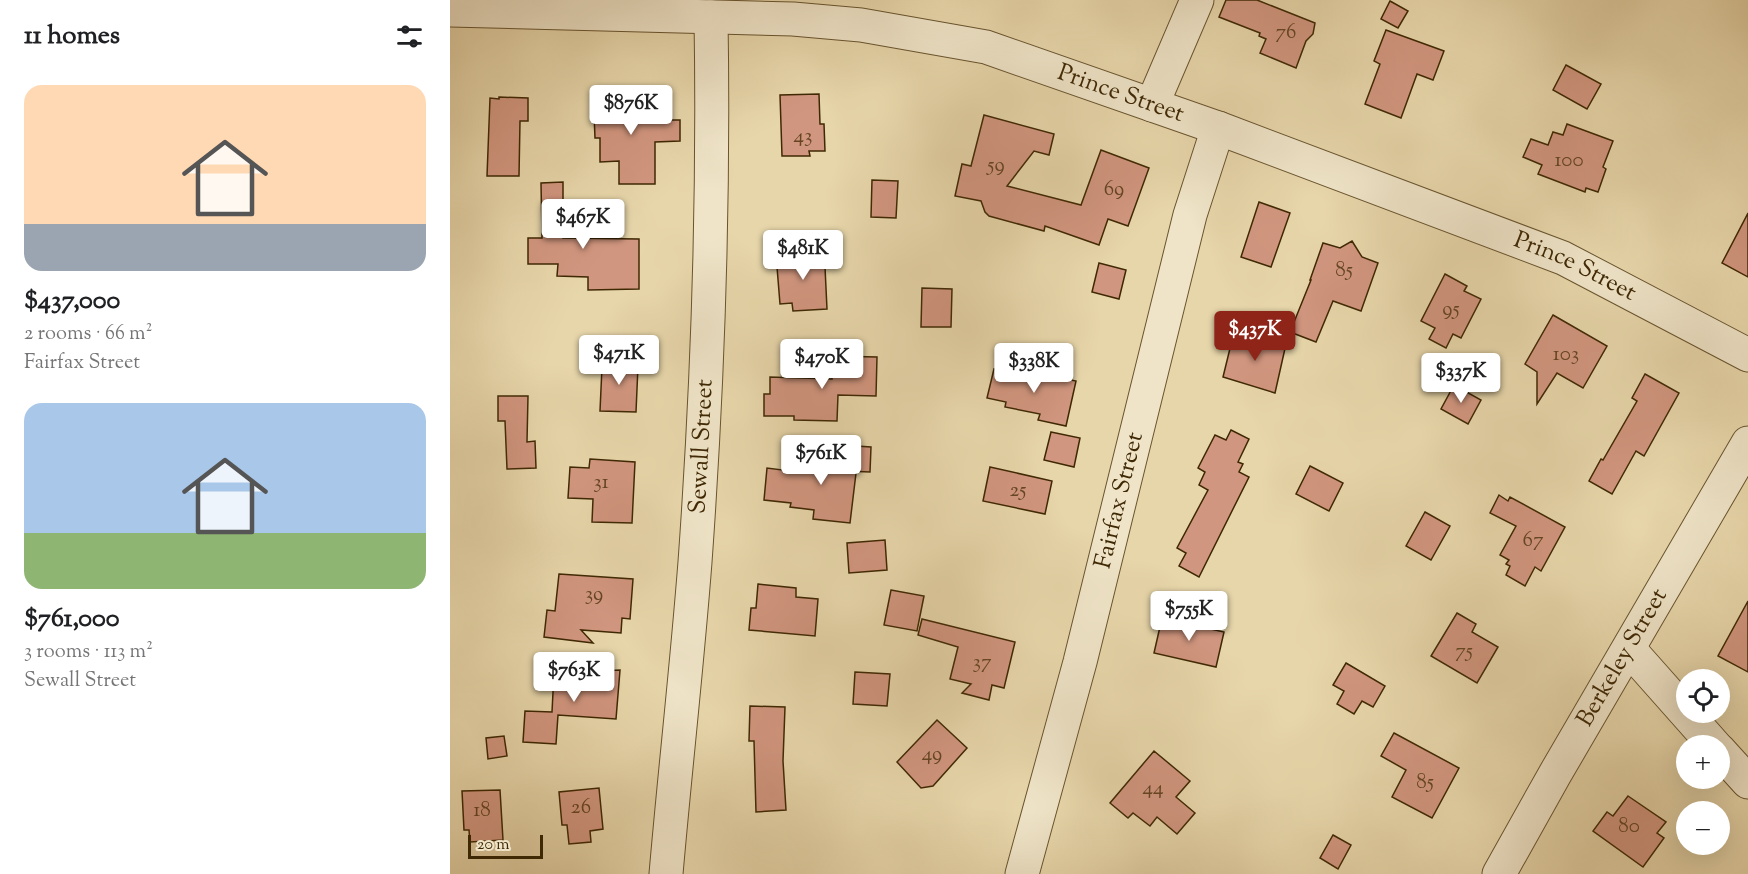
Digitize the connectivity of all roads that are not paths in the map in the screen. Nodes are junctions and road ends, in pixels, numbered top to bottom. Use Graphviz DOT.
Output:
graph roads {
  1 [pos="1197,0"];
  2 [pos="450,10"];
  3 [pos="711,17"];
  4 [pos="1152,105"];
  5 [pos="1218,128"];
  6 [pos="1748,355"];
  7 [pos="1748,443"];
  8 [pos="1629,650"];
  9 [pos="1705,735"];
  10 [pos="1730,762"];
  11 [pos="1748,782"];
  12 [pos="666,874"];
  13 [pos="1022,874"];
  14 [pos="1499,874"];
  1 -- 4 [label="street"];
  2 -- 3 [label="street, Prince Street"];
  3 -- 4 [label="street, Prince Street"];
  3 -- 12 [label="street, Sewall Street"];
  4 -- 5 [label="street, Prince Street"];
  5 -- 6 [label="street, Prince Street"];
  5 -- 13 [label="street, Fairfax Street"];
  7 -- 8 [label="street, Berkeley Street"];
  8 -- 9 [label="street"];
  8 -- 14 [label="street, Berkeley Street"];
  10 -- 11 [label="street"];
}
